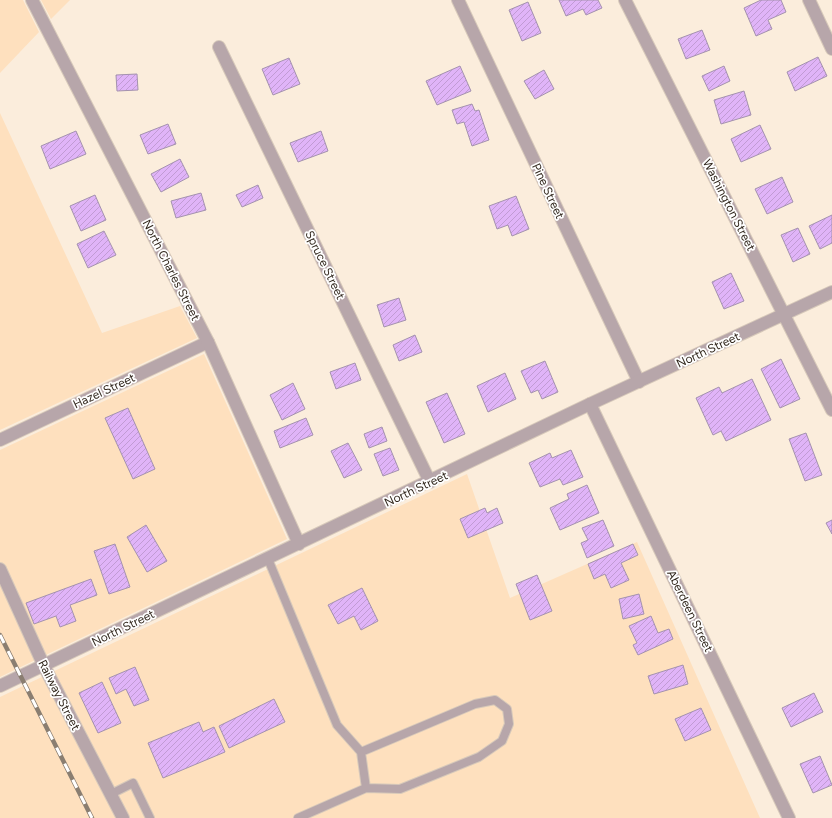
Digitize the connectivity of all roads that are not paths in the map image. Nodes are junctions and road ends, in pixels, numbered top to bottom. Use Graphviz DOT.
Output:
graph roads {
  1 [pos="32,0"];
  2 [pos="458,0"];
  3 [pos="625,0"];
  4 [pos="809,0"];
  5 [pos="220,47"];
  6 [pos="832,49"];
  7 [pos="832,292"];
  8 [pos="785,315"];
  9 [pos="208,342"];
  10 [pos="639,382"];
  11 [pos="590,404"];
  12 [pos="832,410"];
  13 [pos="0,440"];
  14 [pos="430,482"];
  15 [pos="298,544"];
  16 [pos="268,559"];
  17 [pos="0,569"];
  18 [pos="44,666"];
  19 [pos="0,686"];
  20 [pos="362,752"];
  21 [pos="366,788"];
  22 [pos="111,794"];
  23 [pos="123,818"];
  24 [pos="150,818"];
  25 [pos="298,818"];
  26 [pos="789,818"];
  1 -- 9 [label="street, North Charles Street"];
  2 -- 10 [label="street, Pine Street"];
  3 -- 8 [label="street, Washington Street"];
  4 -- 6 [label="street"];
  5 -- 14 [label="street, Spruce Street"];
  7 -- 8 [label="street, North Street"];
  8 -- 10 [label="street, North Street"];
  8 -- 12 [label="street, Washington Street"];
  9 -- 13 [label="street, Hazel Street"];
  9 -- 15 [label="street, North Charles Street"];
  10 -- 11 [label="street, North Street"];
  11 -- 14 [label="street, North Street"];
  11 -- 26 [label="street, Aberdeen Street"];
  14 -- 15 [label="street, North Street"];
  15 -- 16 [label="street, North Street"];
  16 -- 18 [label="street, North Street"];
  16 -- 20 [label="lane"];
  17 -- 18 [label="street, Railway Street"];
  18 -- 19 [label="street, North Street"];
  18 -- 22 [label="street, Railway Street"];
  20 -- 21 [label="lane"];
  20 -- 21 [label="lane"];
  21 -- 25 [label="lane"];
  22 -- 23 [label="street, Railway Street"];
  22 -- 24 [label="lane"];
}
